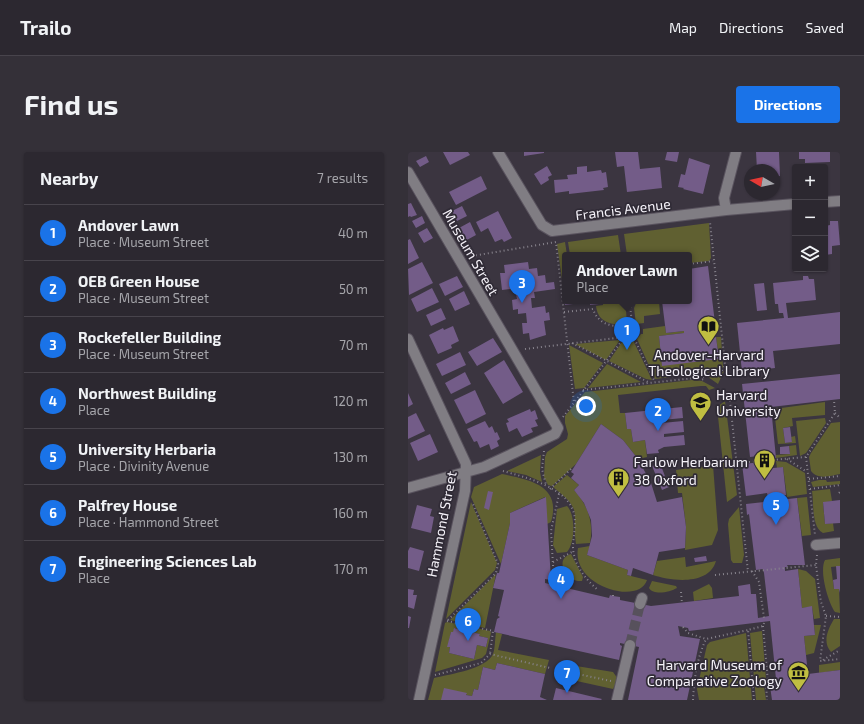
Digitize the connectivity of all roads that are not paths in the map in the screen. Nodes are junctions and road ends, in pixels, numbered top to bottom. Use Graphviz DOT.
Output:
graph roads {
  1 [pos="498,152"];
  2 [pos="736,152"];
  3 [pos="408,172"];
  4 [pos="840,201"];
  5 [pos="828,202"];
  6 [pos="792,204"];
  7 [pos="726,210"];
  8 [pos="408,341"];
  9 [pos="466,472"];
  10 [pos="408,488"];
  11 [pos="840,543"];
  12 [pos="816,545"];
  13 [pos="630,645"];
  14 [pos="419,700"];
  15 [pos="617,700"];
  1 -- 7 [label="street, Francis Avenue"];
  2 -- 7 [label="street"];
  3 -- 9 [label="street, Museum Street"];
  4 -- 5 [label="street"];
  6 -- 7 [label="street, Francis Avenue"];
  8 -- 9 [label="street, Hammond Street"];
  9 -- 10 [label="street"];
  9 -- 14 [label="street, Hammond Street"];
  11 -- 12 [label="street"];
  13 -- 15 [label="street"];
}
